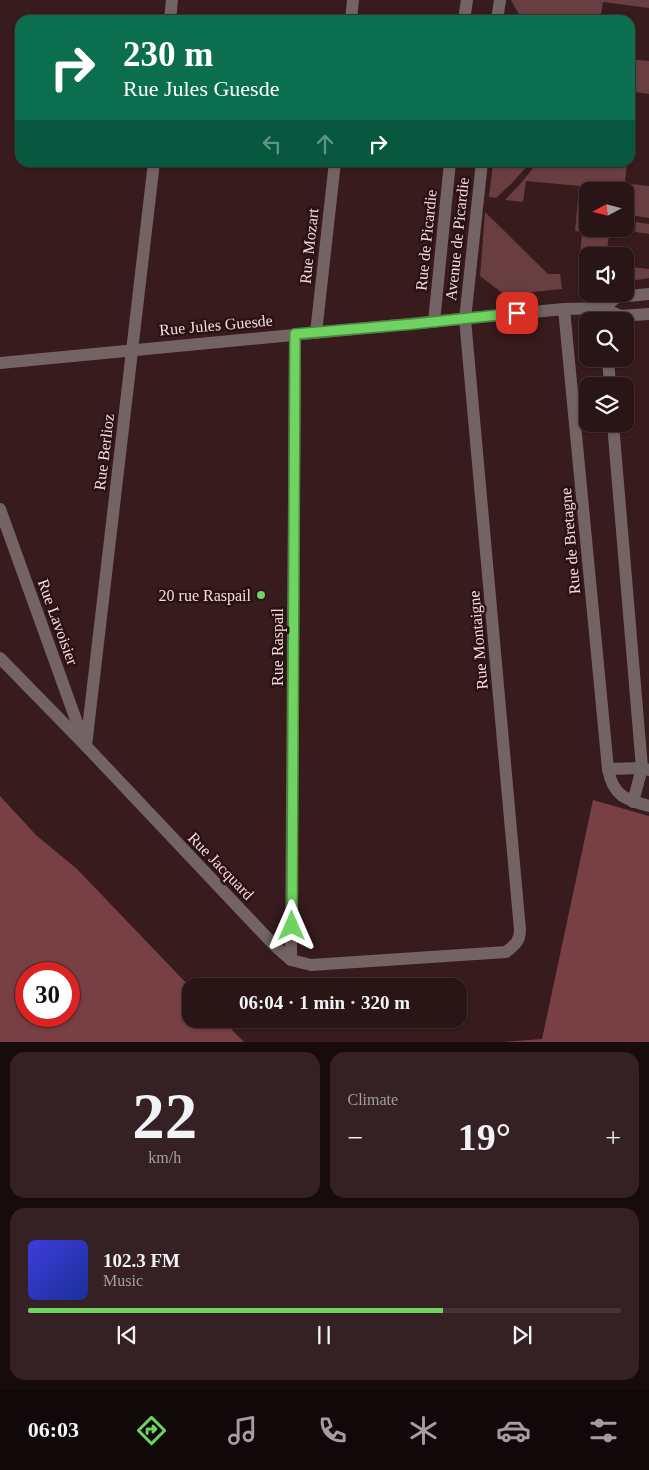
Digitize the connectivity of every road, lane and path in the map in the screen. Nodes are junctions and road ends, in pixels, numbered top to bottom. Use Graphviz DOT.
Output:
graph roads {
  1 [pos="172,0"];
  2 [pos="353,0"];
  3 [pos="467,0"];
  4 [pos="500,0"];
  5 [pos="170,15"];
  6 [pos="352,15"];
  7 [pos="465,15"];
  8 [pos="498,15"];
  9 [pos="153,167"];
  10 [pos="334,167"];
  11 [pos="450,167"];
  12 [pos="481,167"];
  13 [pos="649,294"];
  14 [pos="603,308"];
  15 [pos="564,309"];
  16 [pos="603,312"];
  17 [pos="649,314"];
  18 [pos="465,319"];
  19 [pos="434,322"];
  20 [pos="316,333"];
  21 [pos="295,334"];
  22 [pos="133,350"];
  23 [pos="0,363"];
  24 [pos="614,432"];
  25 [pos="0,509"];
  26 [pos="0,658"];
  27 [pos="86,746"];
  28 [pos="608,769"];
  29 [pos="646,769"];
  30 [pos="633,802"];
  31 [pos="649,806"];
  32 [pos="291,960"];
  1 -- 5 [label="street"];
  2 -- 6 [label="street"];
  3 -- 7 [label="street"];
  4 -- 8 [label="street"];
  9 -- 22 [label="street, Rue Berlioz"];
  10 -- 20 [label="street, Rue Mozart"];
  11 -- 19 [label="street, Rue de Picardie"];
  12 -- 18 [label="street, Avenue de Picardie"];
  13 -- 14 [label="street"];
  14 -- 15 [label="street, Rue Jules Guesde"];
  14 -- 16 [label="street"];
  14 -- 17 [label="street"];
  15 -- 18 [label="street, Rue Jules Guesde"];
  15 -- 28 [label="street, Rue de Bretagne"];
  18 -- 19 [label="street, Rue Jules Guesde"];
  18 -- 32 [label="street, Rue Montaigne"];
  19 -- 20 [label="street, Rue Jules Guesde"];
  20 -- 21 [label="street, Rue Jules Guesde"];
  21 -- 22 [label="street, Rue Jules Guesde"];
  21 -- 32 [label="street, Rue Raspail"];
  22 -- 23 [label="street, Rue Jules Guesde"];
  22 -- 27 [label="street, Rue Berlioz"];
  24 -- 29 [label="street"];
  25 -- 27 [label="street, Rue Lavoisier"];
  26 -- 27 [label="street, Rue Jacquard"];
  27 -- 32 [label="street, Rue Jacquard"];
  28 -- 29 [label="street"];
  28 -- 30 [label="street, Rue de Bretagne"];
  29 -- 30 [label="street"];
  30 -- 31 [label="street, Rue de Bretagne"];
}
